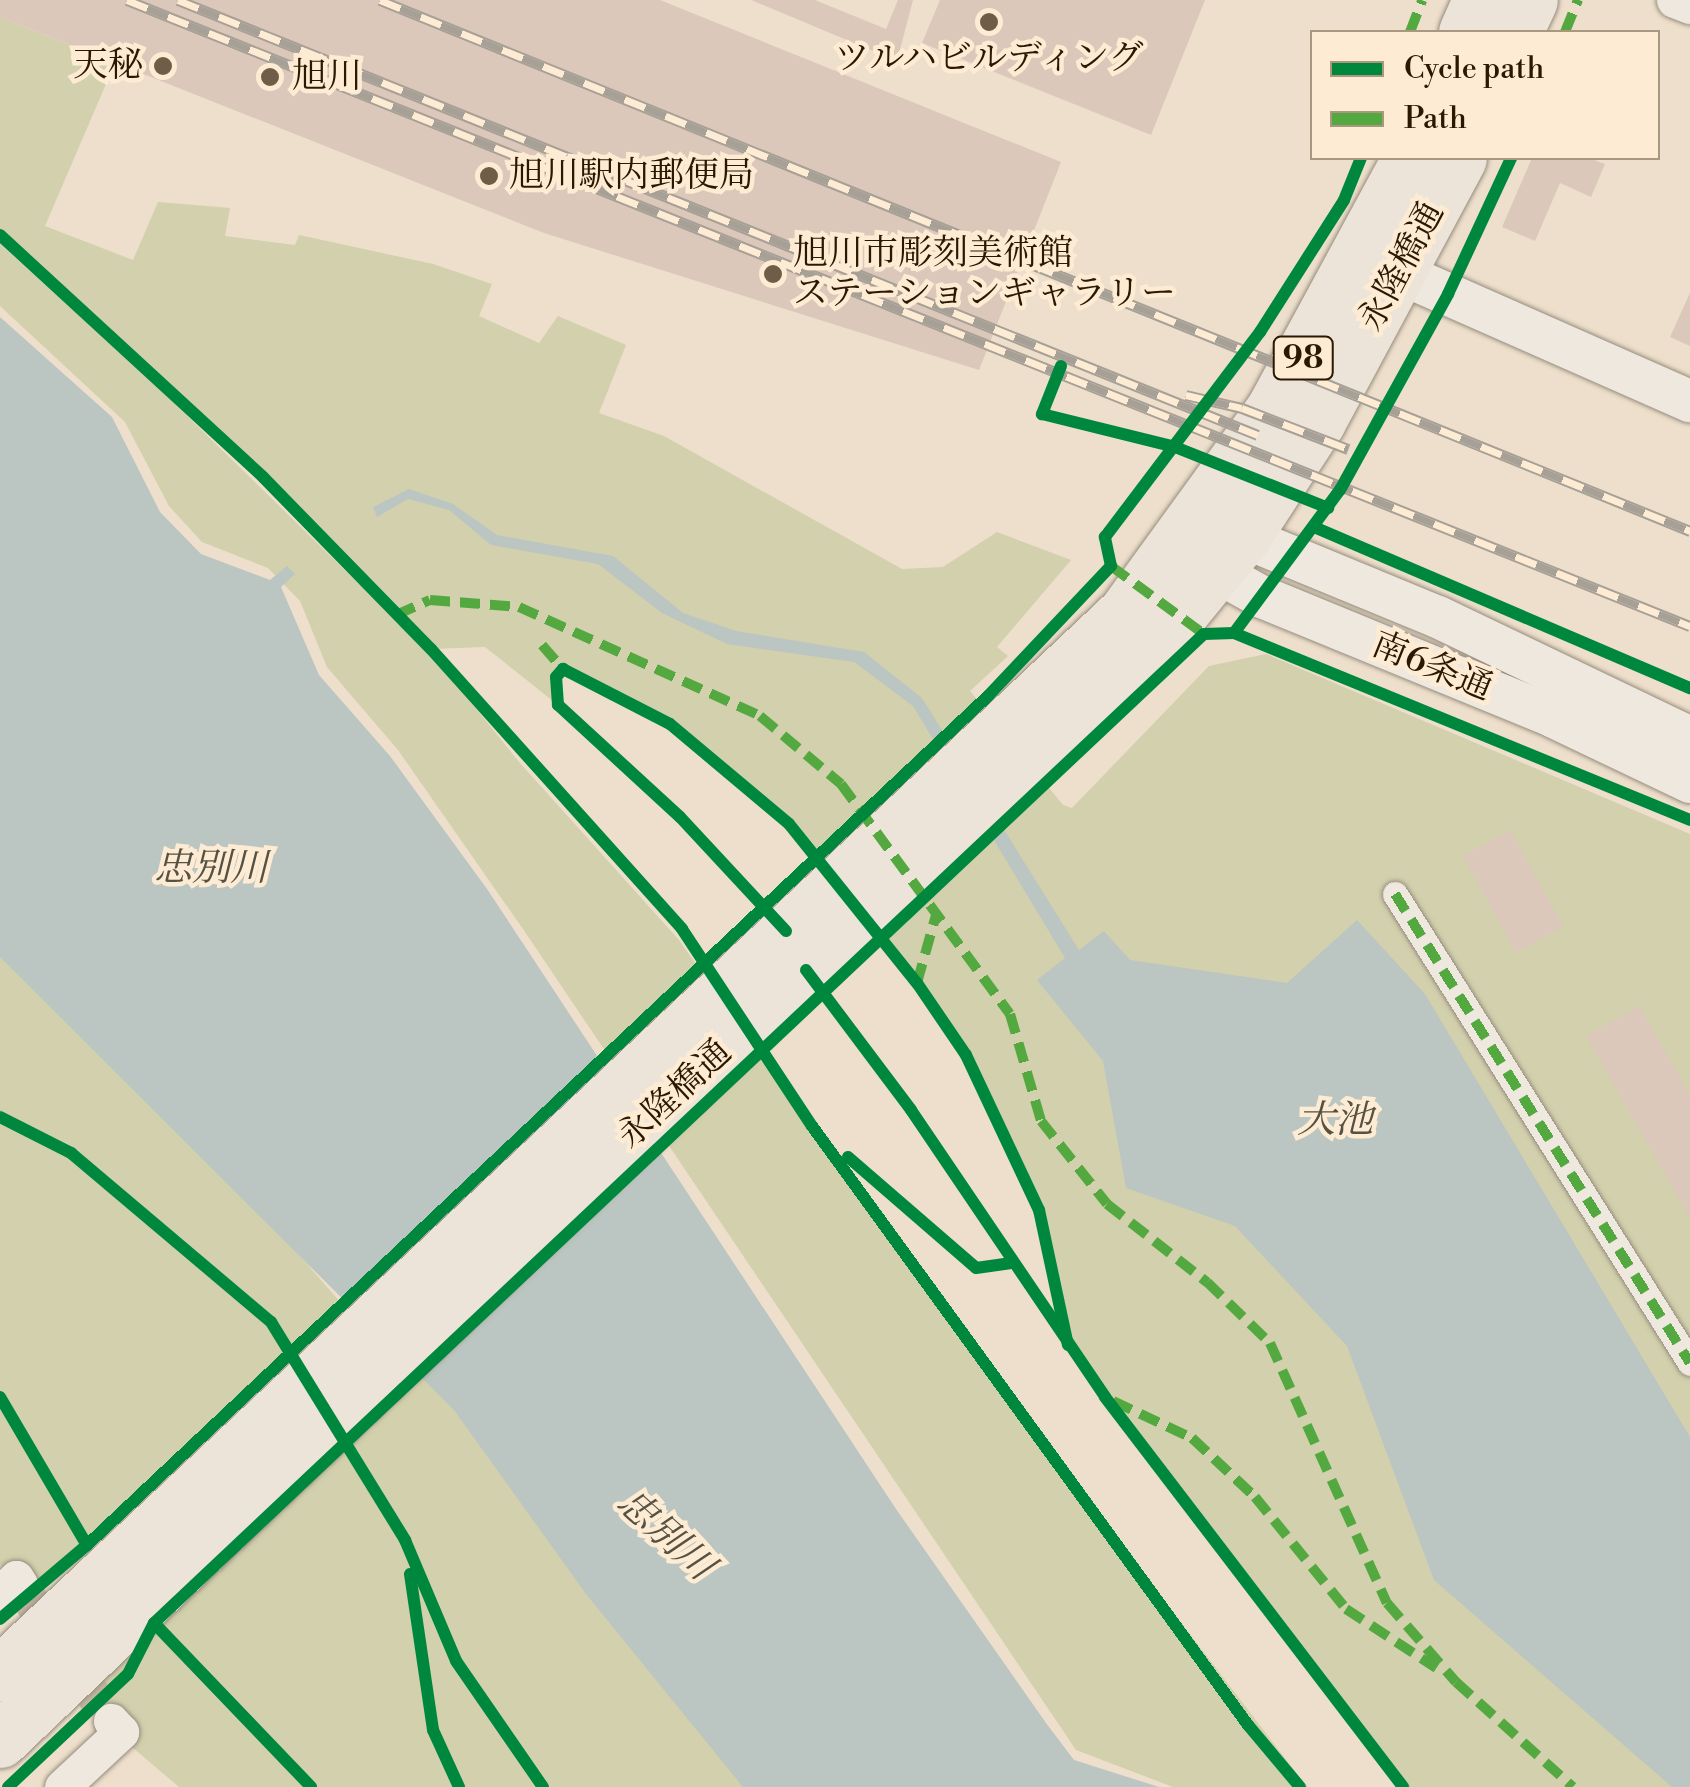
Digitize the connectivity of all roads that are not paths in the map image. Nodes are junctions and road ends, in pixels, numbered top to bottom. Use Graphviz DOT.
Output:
graph roads {
  1 [pos="1480,0"];
  2 [pos="1530,0"];
  3 [pos="1674,0"];
  4 [pos="1690,6"];
  5 [pos="1467,30"];
  6 [pos="1517,30"];
  7 [pos="1409,160"];
  8 [pos="1457,160"];
  9 [pos="1381,265"];
  10 [pos="1690,401"];
  11 [pos="1208,544"];
  12 [pos="1690,738"];
  13 [pos="1690,782"];
  14 [pos="1395,894"];
  15 [pos="1690,1363"];
  16 [pos="162,1547"];
  17 [pos="0,1674"];
  18 [pos="111,1722"];
  19 [pos="0,1740"];
  20 [pos="62,1787"];
  1 -- 5 [label="main road"];
  2 -- 6 [label="main road"];
  3 -- 4 [label="street"];
  7 -- 9 [label="main road, 永隆橋通 / 98"];
  8 -- 9 [label="main road, 永隆橋通 / 98"];
  9 -- 10 [label="street"];
  9 -- 11 [label="main road, 永隆橋通 / 98"];
  11 -- 12 [label="street, 南6条通"];
  11 -- 13 [label="street, 南6条通"];
  11 -- 16 [label="main road, 永隆橋通 / 98"];
  14 -- 15 [label="street"];
  16 -- 17 [label="main road, 永隆橋通 / 98"];
  16 -- 19 [label="main road, 永隆橋通 / 98"];
  18 -- 20 [label="street"];
}
